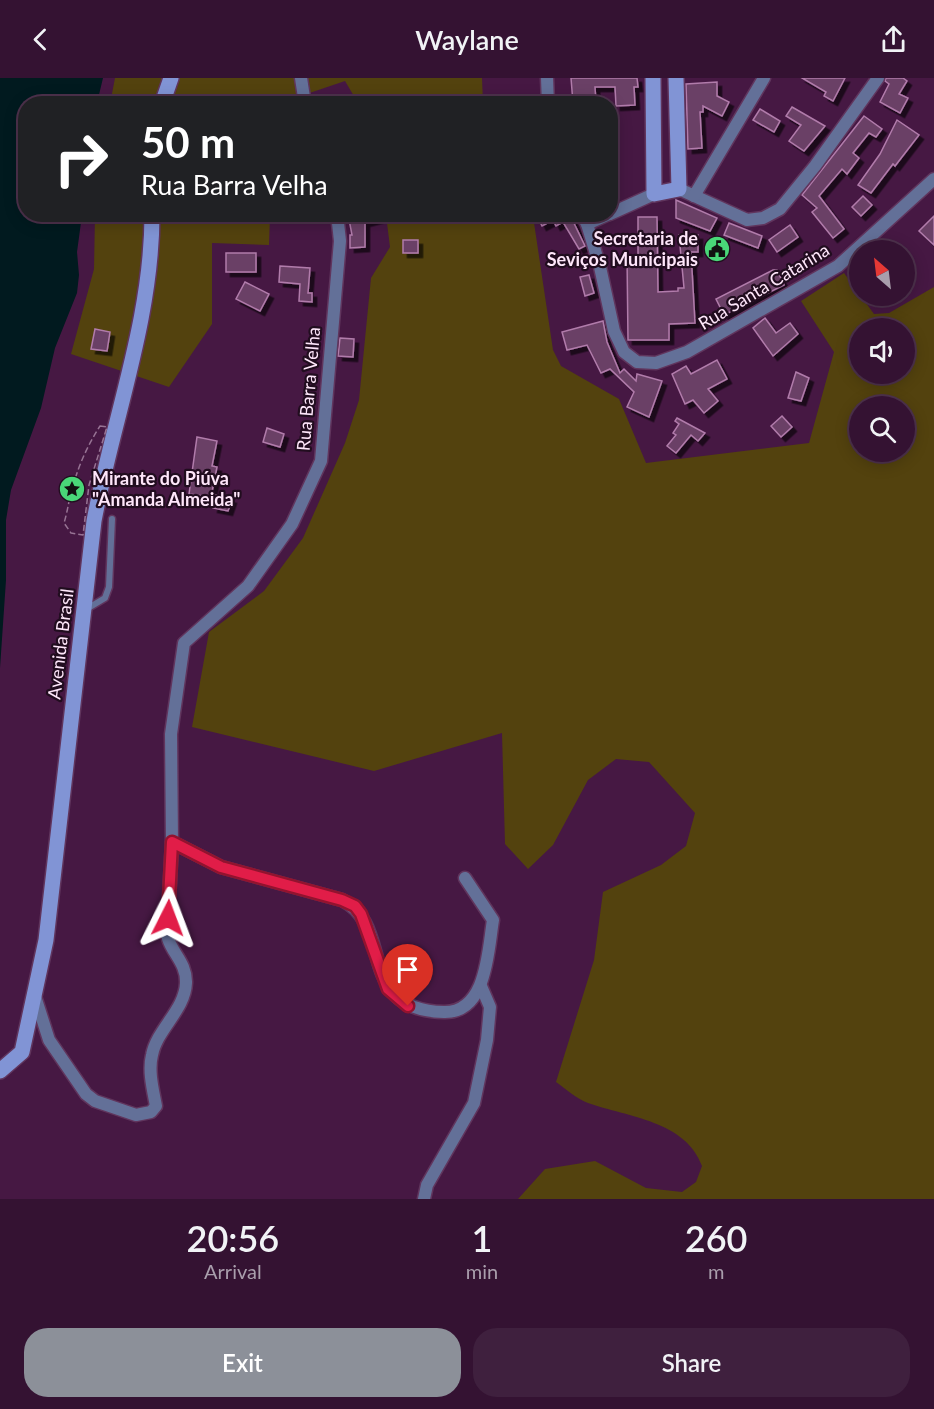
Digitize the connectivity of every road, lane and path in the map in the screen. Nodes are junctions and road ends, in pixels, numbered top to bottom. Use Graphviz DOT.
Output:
graph roads {
  1 [pos="171,78"];
  2 [pos="301,78"];
  3 [pos="547,78"];
  4 [pos="653,78"];
  5 [pos="676,78"];
  6 [pos="764,78"];
  7 [pos="878,78"];
  8 [pos="165,96"];
  9 [pos="304,96"];
  10 [pos="548,96"];
  11 [pos="677,165"];
  12 [pos="654,167"];
  13 [pos="934,178"];
  14 [pos="679,189"];
  15 [pos="654,194"];
  16 [pos="694,196"];
  17 [pos="618,210"];
  18 [pos="152,222"];
  19 [pos="338,222"];
  20 [pos="585,222"];
  21 [pos="107,427"];
  22 [pos="112,519"];
  23 [pos="83,535"];
  24 [pos="84,610"];
  25 [pos="172,842"];
  26 [pos="465,878"];
  27 [pos="481,986"];
  28 [pos="34,992"];
  29 [pos="0,1071"];
  30 [pos="424,1199"];
  1 -- 8 [label="main road"];
  2 -- 9 [label="street"];
  3 -- 10 [label="street"];
  4 -- 12 [label="main road"];
  5 -- 11 [label="main road"];
  6 -- 16 [label="street"];
  7 -- 16 [label="street"];
  11 -- 12 [label="main road"];
  11 -- 14 [label="main road"];
  12 -- 15 [label="main road"];
  13 -- 20 [label="street, Rua Santa Catarina"];
  14 -- 15 [label="main road"];
  14 -- 16 [label="street"];
  15 -- 17 [label="street"];
  18 -- 24 [label="main road, Avenida Brasil"];
  19 -- 25 [label="street, Rua Barra Velha"];
  21 -- 23 [label="path"];
  22 -- 24 [label="lane"];
  24 -- 28 [label="main road, Avenida Brasil"];
  25 -- 27 [label="street"];
  25 -- 28 [label="street, Rua Barra Velha"];
  26 -- 27 [label="street"];
  27 -- 30 [label="street"];
  28 -- 29 [label="main road, Avenida Brasil"];
}
